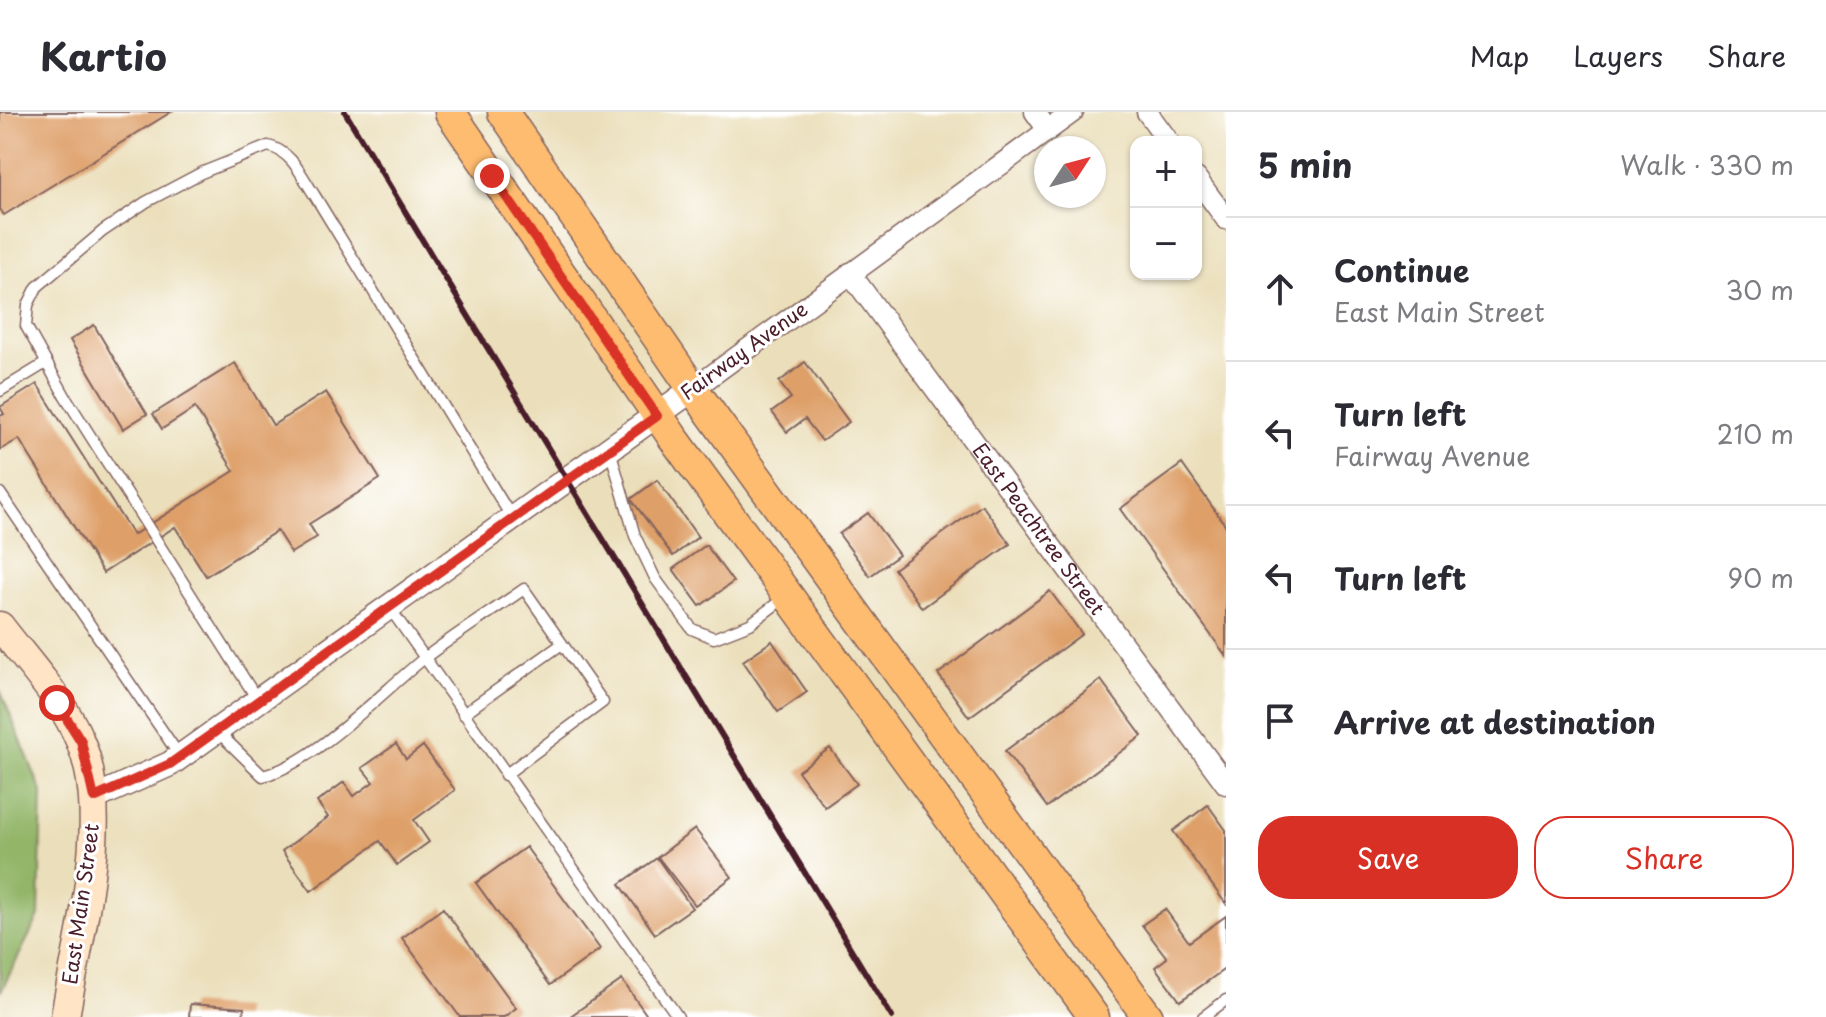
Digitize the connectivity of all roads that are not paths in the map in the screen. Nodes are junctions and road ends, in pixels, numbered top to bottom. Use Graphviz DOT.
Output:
graph roads {
  1 [pos="450,112"];
  2 [pos="503,112"];
  3 [pos="1035,112"];
  4 [pos="1073,112"];
  5 [pos="1147,112"];
  6 [pos="1048,130"];
  7 [pos="1165,136"];
  8 [pos="1202,186"];
  9 [pos="1226,219"];
  10 [pos="850,273"];
  11 [pos="46,363"];
  12 [pos="693,389"];
  13 [pos="0,391"];
  14 [pos="657,416"];
  15 [pos="609,449"];
  16 [pos="0,493"];
  17 [pos="512,518"];
  18 [pos="788,596"];
  19 [pos="389,607"];
  20 [pos="0,626"];
  21 [pos="562,644"];
  22 [pos="424,658"];
  23 [pos="258,701"];
  24 [pos="463,714"];
  25 [pos="217,731"];
  26 [pos="180,757"];
  27 [pos="505,775"];
  28 [pos="1226,784"];
  29 [pos="94,798"];
  30 [pos="1079,923"];
  31 [pos="1043,948"];
  32 [pos="1226,1000"];
  33 [pos="65,1017"];
  34 [pos="678,1017"];
  35 [pos="1094,1017"];
  36 [pos="1148,1017"];
  37 [pos="1203,1017"];
  1 -- 14 [label="main road"];
  2 -- 12 [label="main road"];
  3 -- 6 [label="street"];
  4 -- 6 [label="street, Fairway Avenue"];
  5 -- 7 [label="street"];
  6 -- 10 [label="street, Fairway Avenue"];
  8 -- 9 [label="street"];
  10 -- 12 [label="street, Fairway Avenue"];
  10 -- 28 [label="street, East Peachtree Street"];
  11 -- 13 [label="lane"];
  11 -- 17 [label="lane"];
  11 -- 23 [label="lane"];
  12 -- 14 [label="street, Fairway Avenue"];
  12 -- 30 [label="main road"];
  14 -- 15 [label="street, Fairway Avenue"];
  14 -- 18 [label="main road"];
  15 -- 17 [label="street, Fairway Avenue"];
  15 -- 18 [label="lane"];
  16 -- 26 [label="lane"];
  17 -- 19 [label="street, Fairway Avenue"];
  18 -- 31 [label="main road"];
  19 -- 22 [label="lane"];
  19 -- 23 [label="street, Fairway Avenue"];
  20 -- 29 [label="main road, East Main Street"];
  21 -- 22 [label="lane"];
  21 -- 24 [label="lane"];
  21 -- 27 [label="lane"];
  22 -- 24 [label="lane"];
  22 -- 25 [label="lane"];
  23 -- 25 [label="street, Fairway Avenue"];
  24 -- 27 [label="lane"];
  25 -- 26 [label="street, Fairway Avenue"];
  26 -- 29 [label="street, Fairway Avenue"];
  27 -- 34 [label="lane"];
  29 -- 33 [label="main road, East Main Street"];
  30 -- 31 [label="main road"];
  30 -- 36 [label="main road"];
  31 -- 35 [label="main road"];
  32 -- 37 [label="lane"];
}
